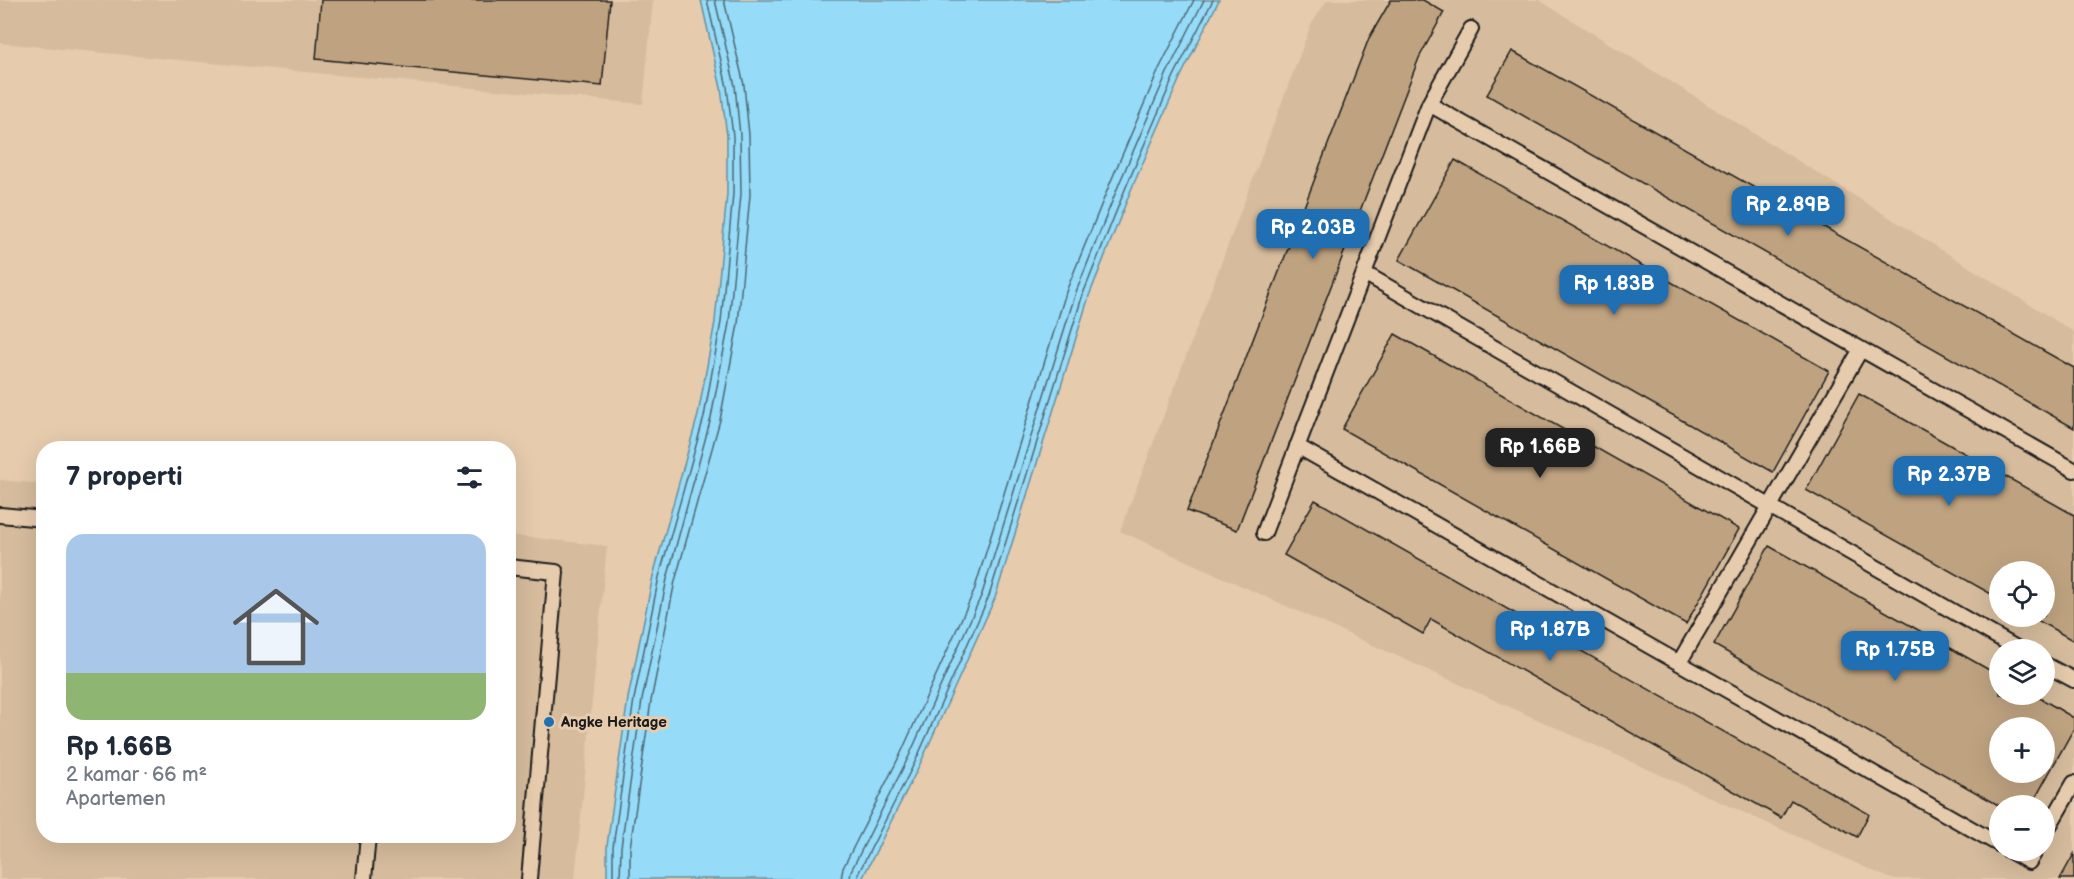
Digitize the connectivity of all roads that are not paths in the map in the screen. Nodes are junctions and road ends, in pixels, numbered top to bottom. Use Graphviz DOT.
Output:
graph roads {
  1 [pos="1471,29"];
  2 [pos="1429,104"];
  3 [pos="1364,273"];
  4 [pos="1861,349"];
  5 [pos="1298,446"];
  6 [pos="2074,470"];
  7 [pos="1770,506"];
  8 [pos="0,515"];
  9 [pos="36,518"];
  10 [pos="1264,533"];
  11 [pos="516,568"];
  12 [pos="2001,639"];
  13 [pos="1679,663"];
  14 [pos="2055,670"];
  15 [pos="2074,681"];
  16 [pos="2074,783"];
  17 [pos="2055,816"];
  18 [pos="1989,839"];
  19 [pos="367,843"];
  20 [pos="364,879"];
  21 [pos="529,879"];
  1 -- 2 [label="lane"];
  2 -- 3 [label="lane"];
  2 -- 4 [label="lane"];
  3 -- 5 [label="lane"];
  3 -- 7 [label="lane"];
  4 -- 6 [label="lane"];
  4 -- 7 [label="lane"];
  5 -- 10 [label="lane"];
  5 -- 13 [label="lane"];
  7 -- 12 [label="lane"];
  7 -- 13 [label="lane"];
  8 -- 9 [label="lane"];
  11 -- 21 [label="lane"];
  13 -- 18 [label="lane"];
  14 -- 15 [label="lane"];
  16 -- 17 [label="lane"];
  19 -- 20 [label="lane"];
}
